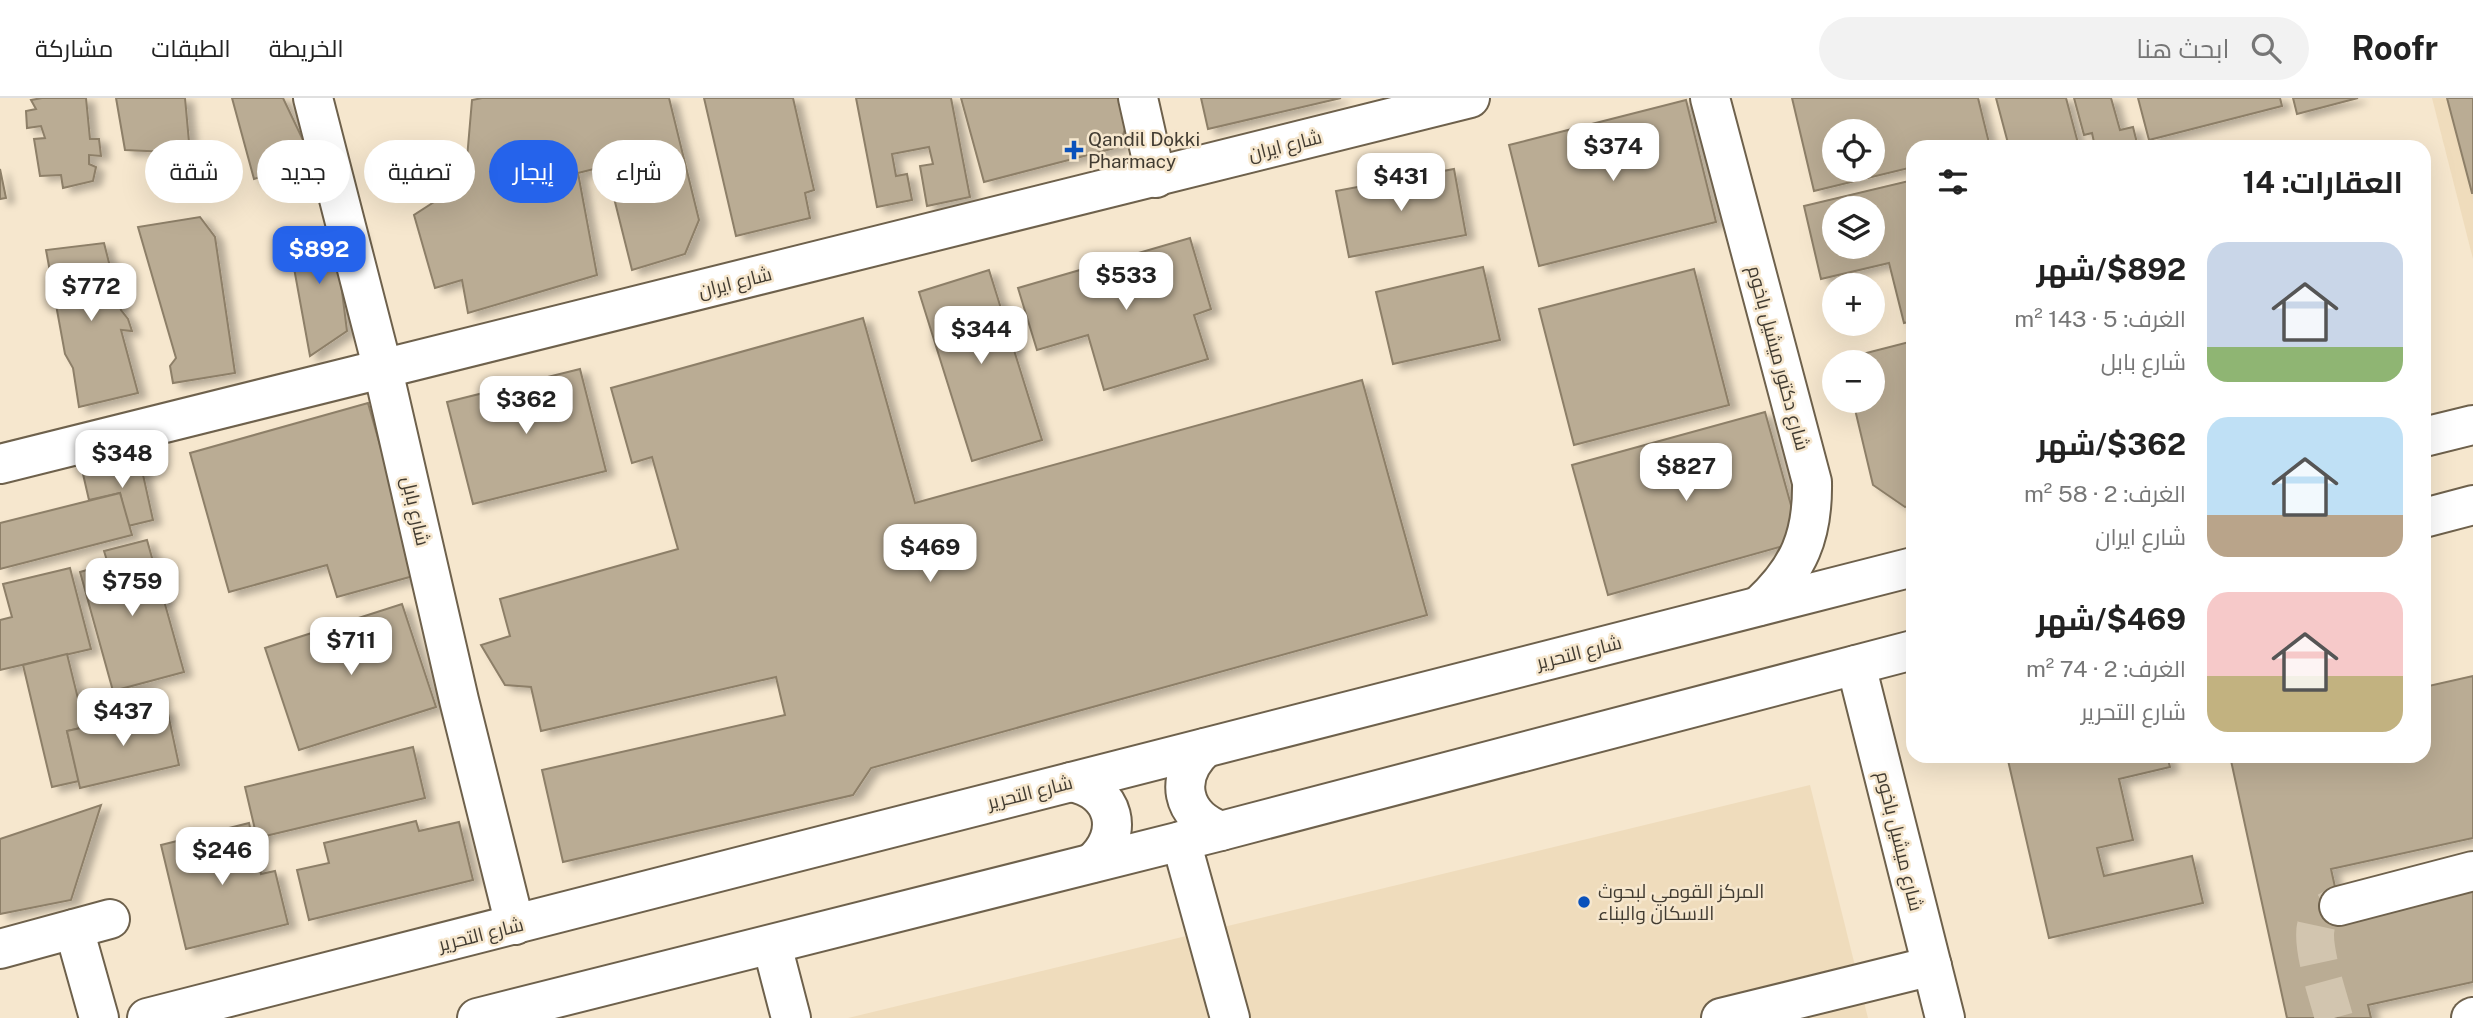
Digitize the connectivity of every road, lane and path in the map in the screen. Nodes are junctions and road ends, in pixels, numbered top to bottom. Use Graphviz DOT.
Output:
graph roads {
  1 [pos="313,98"];
  2 [pos="1138,98"];
  3 [pos="1470,98"];
  4 [pos="1710,98"];
  5 [pos="1156,178"];
  6 [pos="383,370"];
  7 [pos="2473,425"];
  8 [pos="2431,435"];
  9 [pos="0,464"];
  10 [pos="2473,505"];
  11 [pos="2431,515"];
  12 [pos="1906,569"];
  13 [pos="1759,606"];
  14 [pos="1906,652"];
  15 [pos="1856,665"];
  16 [pos="1205,748"];
  17 [pos="1071,782"];
  18 [pos="1221,831"];
  19 [pos="1181,841"];
  20 [pos="1092,863"];
  21 [pos="2473,871"];
  22 [pos="2339,906"];
  23 [pos="110,919"];
  24 [pos="515,925"];
  25 [pos="74,929"];
  26 [pos="772,945"];
  27 [pos="0,948"];
  28 [pos="1932,966"];
  29 [pos="1824,1006"];
  30 [pos="99,1018"];
  31 [pos="147,1018"];
  32 [pos="477,1018"];
  33 [pos="791,1018"];
  34 [pos="1230,1018"];
  35 [pos="1721,1018"];
  36 [pos="1945,1018"];
  1 -- 6 [label="main road, شارع بابل"];
  2 -- 5 [label="main road"];
  3 -- 5 [label="main road, شارع ايران"];
  4 -- 13 [label="main road, شارع دكتور ميشيل باخوم"];
  5 -- 6 [label="main road, شارع ايران"];
  6 -- 9 [label="main road, شارع ايران"];
  6 -- 24 [label="main road, شارع بابل"];
  7 -- 8 [label="main road"];
  10 -- 11 [label="main road"];
  12 -- 13 [label="main road, شارع التحرير"];
  13 -- 16 [label="main road, شارع التحرير"];
  14 -- 15 [label="main road"];
  15 -- 18 [label="main road"];
  15 -- 28 [label="main road, شارع ميشيل باخوم"];
  16 -- 17 [label="main road, شارع التحرير"];
  16 -- 18 [label="main road"];
  17 -- 20 [label="main road"];
  17 -- 24 [label="main road, شارع التحرير"];
  18 -- 19 [label="main road"];
  19 -- 20 [label="main road"];
  19 -- 34 [label="main road"];
  20 -- 26 [label="main road"];
  21 -- 22 [label="main road"];
  23 -- 25 [label="main road"];
  24 -- 31 [label="main road, شارع التحرير"];
  25 -- 27 [label="main road"];
  25 -- 30 [label="main road"];
  26 -- 32 [label="main road"];
  26 -- 33 [label="main road"];
  28 -- 29 [label="main road"];
  28 -- 36 [label="main road, شارع ميشيل باخوم"];
  29 -- 35 [label="main road"];
}
